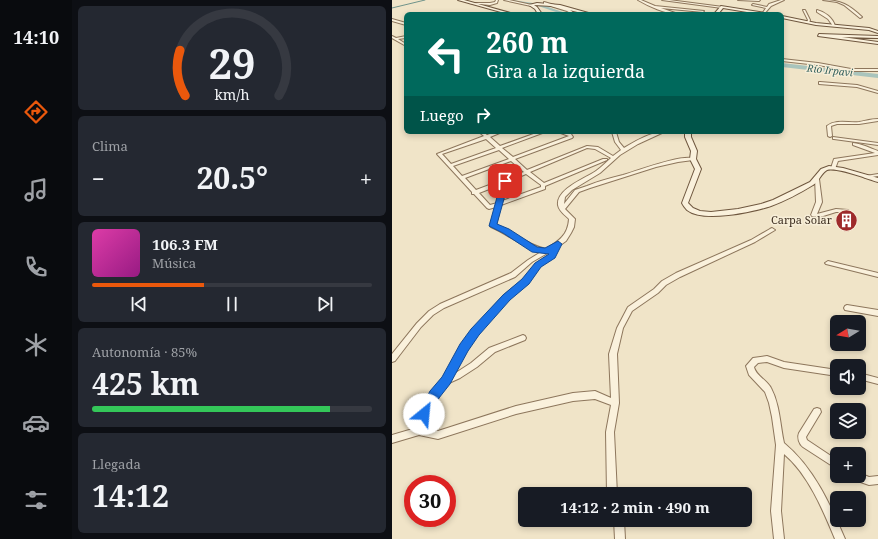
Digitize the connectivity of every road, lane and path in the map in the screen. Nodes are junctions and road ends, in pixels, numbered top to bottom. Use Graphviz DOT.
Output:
graph roads {
  1 [pos="497,0"];
  2 [pos="505,0"];
  3 [pos="639,0"];
  4 [pos="663,0"];
  5 [pos="704,0"];
  6 [pos="739,0"];
  7 [pos="759,0"];
  8 [pos="783,0"];
  9 [pos="824,0"];
  10 [pos="462,1"];
  11 [pos="545,2"];
  12 [pos="532,5"];
  13 [pos="707,5"];
  14 [pos="753,5"];
  15 [pos="654,7"];
  16 [pos="722,7"];
  17 [pos="768,8"];
  18 [pos="703,11"];
  19 [pos="804,11"];
  20 [pos="818,11"];
  21 [pos="504,12"];
  22 [pos="538,12"];
  23 [pos="571,12"];
  24 [pos="584,12"];
  25 [pos="670,12"];
  26 [pos="718,12"];
  27 [pos="752,12"];
  28 [pos="765,12"];
  29 [pos="784,17"];
  30 [pos="861,17"];
  31 [pos="392,20"];
  32 [pos="404,20"];
  33 [pos="398,21"];
  34 [pos="808,22"];
  35 [pos="404,23"];
  36 [pos="834,25"];
  37 [pos="878,32"];
  38 [pos="404,37"];
  39 [pos="878,37"];
  40 [pos="394,38"];
  41 [pos="404,43"];
  42 [pos="878,43"];
  43 [pos="784,60"];
  44 [pos="878,70"];
  45 [pos="820,83"];
  46 [pos="878,92"];
  47 [pos="878,120"];
  48 [pos="483,134"];
  49 [pos="495,134"];
  50 [pos="538,134"];
  51 [pos="567,134"];
  52 [pos="615,134"];
  53 [pos="656,134"];
  54 [pos="688,134"];
  55 [pos="487,137"];
  56 [pos="833,139"];
  57 [pos="878,144"];
  58 [pos="498,148"];
  59 [pos="623,150"];
  60 [pos="878,154"];
  61 [pos="613,158"];
  62 [pos="692,159"];
  63 [pos="512,160"];
  64 [pos="605,160"];
  65 [pos="450,166"];
  66 [pos="833,168"];
  67 [pos="527,172"];
  68 [pos="878,175"];
  69 [pos="866,176"];
  70 [pos="462,178"];
  71 [pos="817,179"];
  72 [pos="878,180"];
  73 [pos="505,181"];
  74 [pos="543,185"];
  75 [pos="474,193"];
  76 [pos="499,204"];
  77 [pos="562,208"];
  78 [pos="846,211"];
  79 [pos="772,230"];
  80 [pos="558,244"];
  81 [pos="546,251"];
  82 [pos="828,263"];
  83 [pos="878,275"];
  84 [pos="848,308"];
  85 [pos="878,312"];
  86 [pos="523,338"];
  87 [pos="392,359"];
  88 [pos="830,372"];
  89 [pos="866,378"];
  90 [pos="446,380"];
  91 [pos="878,381"];
  92 [pos="615,403"];
  93 [pos="817,412"];
  94 [pos="420,431"];
  95 [pos="392,439"];
  96 [pos="780,445"];
  97 [pos="830,460"];
  98 [pos="866,480"];
  99 [pos="878,480"];
  100 [pos="612,487"];
  101 [pos="619,527"];
  102 [pos="620,539"];
  103 [pos="779,539"];
  104 [pos="840,539"];
  1 -- 10 [label="street"];
  2 -- 12 [label="street"];
  3 -- 15 [label="street"];
  4 -- 13 [label="street"];
  5 -- 16 [label="street"];
  6 -- 7 [label="street"];
  8 -- 17 [label="street"];
  9 -- 30 [label="street"];
  10 -- 21 [label="street"];
  11 -- 12 [label="street"];
  11 -- 23 [label="street"];
  11 -- 24 [label="street"];
  12 -- 22 [label="street"];
  13 -- 16 [label="street"];
  13 -- 18 [label="street"];
  14 -- 17 [label="street"];
  15 -- 18 [label="street"];
  15 -- 25 [label="street"];
  16 -- 26 [label="street"];
  16 -- 27 [label="street"];
  17 -- 28 [label="street"];
  19 -- 34 [label="street"];
  20 -- 36 [label="street"];
  29 -- 34 [label="street"];
  31 -- 33 [label="street"];
  32 -- 33 [label="street"];
  33 -- 35 [label="street"];
  34 -- 36 [label="street"];
  36 -- 37 [label="street"];
  38 -- 40 [label="street"];
  39 -- 42 [label="street"];
  40 -- 41 [label="street"];
  43 -- 44 [label="street"];
  45 -- 46 [label="street"];
  47 -- 56 [label="street"];
  48 -- 55 [label="street"];
  49 -- 55 [label="street"];
  50 -- 58 [label="street"];
  51 -- 63 [label="street"];
  52 -- 59 [label="street"];
  53 -- 59 [label="street"];
  54 -- 62 [label="street"];
  55 -- 58 [label="street"];
  55 -- 65 [label="street"];
  56 -- 57 [label="street"];
  56 -- 60 [label="street"];
  58 -- 63 [label="street"];
  58 -- 65 [label="street"];
  59 -- 61 [label="street"];
  60 -- 66 [label="street"];
  61 -- 67 [label="street"];
  61 -- 77 [label="street"];
  62 -- 71 [label="street"];
  62 -- 77 [label="street"];
  63 -- 67 [label="street"];
  63 -- 70 [label="street"];
  64 -- 74 [label="street"];
  65 -- 70 [label="street"];
  66 -- 69 [label="street"];
  66 -- 71 [label="street"];
  67 -- 73 [label="street"];
  67 -- 74 [label="street"];
  68 -- 69 [label="street"];
  69 -- 72 [label="street"];
  70 -- 75 [label="street"];
  71 -- 78 [label="street"];
  73 -- 75 [label="street"];
  73 -- 76 [label="street"];
  74 -- 76 [label="street"];
  75 -- 76 [label="street"];
  76 -- 81 [label="street"];
  77 -- 80 [label="street"];
  79 -- 92 [label="street"];
  80 -- 81 [label="street"];
  80 -- 90 [label="street"];
  81 -- 87 [label="street"];
  82 -- 83 [label="street"];
  84 -- 85 [label="street"];
  86 -- 90 [label="street"];
  88 -- 96 [label="street"];
  89 -- 91 [label="street"];
  90 -- 94 [label="street"];
  92 -- 94 [label="street"];
  92 -- 100 [label="street"];
  93 -- 97 [label="street"];
  94 -- 95 [label="street"];
  96 -- 103 [label="street"];
  96 -- 104 [label="street"];
  98 -- 99 [label="street"];
  101 -- 102 [label="street"];
}
